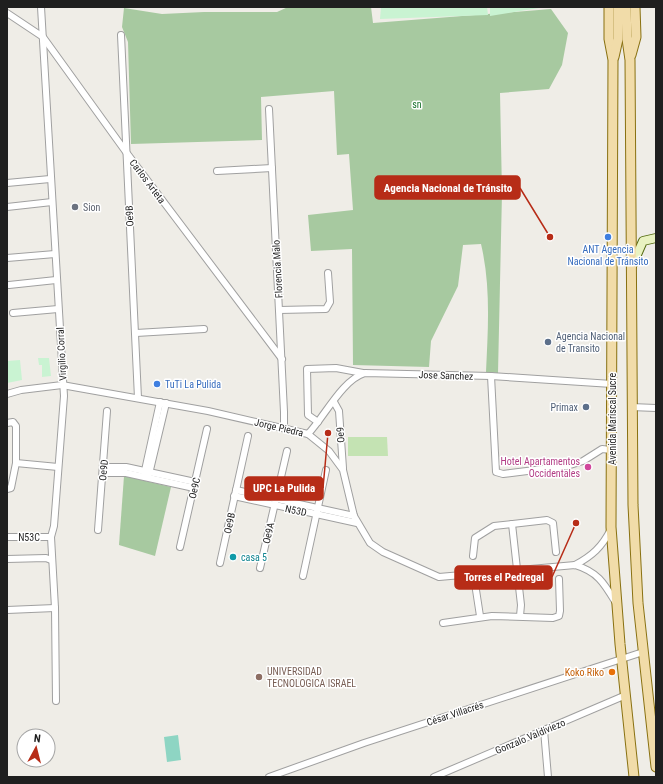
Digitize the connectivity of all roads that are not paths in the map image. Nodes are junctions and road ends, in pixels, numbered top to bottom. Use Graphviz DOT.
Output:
graph roads {
  1 [pos="41,7"];
  2 [pos="609,7"];
  3 [pos="618,7"];
  4 [pos="626,7"];
  5 [pos="635,7"];
  6 [pos="7,13"];
  7 [pos="121,35"];
  8 [pos="43,37"];
  9 [pos="613,60"];
  10 [pos="630,60"];
  11 [pos="269,109"];
  12 [pos="126,152"];
  13 [pos="272,168"];
  14 [pos="217,171"];
  15 [pos="50,179"];
  16 [pos="7,183"];
  17 [pos="52,202"];
  18 [pos="7,207"];
  19 [pos="656,238"];
  20 [pos="55,254"];
  21 [pos="7,258"];
  22 [pos="632,266"];
  23 [pos="328,273"];
  24 [pos="56,280"];
  25 [pos="9,285"];
  26 [pos="58,309"];
  27 [pos="279,310"];
  28 [pos="12,313"];
  29 [pos="204,329"];
  30 [pos="136,333"];
  31 [pos="282,358"];
  32 [pos="365,373"];
  33 [pos="491,376"];
  34 [pos="62,384"];
  35 [pos="612,384"];
  36 [pos="7,394"];
  37 [pos="138,398"];
  38 [pos="163,402"];
  39 [pos="334,402"];
  40 [pos="632,407"];
  41 [pos="656,408"];
  42 [pos="107,411"];
  43 [pos="318,422"];
  44 [pos="7,423"];
  45 [pos="284,428"];
  46 [pos="207,430"];
  47 [pos="308,434"];
  48 [pos="248,436"];
  49 [pos="611,450"];
  50 [pos="287,451"];
  51 [pos="16,463"];
  52 [pos="58,468"];
  53 [pos="103,470"];
  54 [pos="326,470"];
  55 [pos="343,470"];
  56 [pos="146,474"];
  57 [pos="194,485"];
  58 [pos="7,489"];
  59 [pos="235,493"];
  60 [pos="275,502"];
  61 [pos="317,512"];
  62 [pos="354,516"];
  63 [pos="357,523"];
  64 [pos="512,524"];
  65 [pos="611,527"];
  66 [pos="98,530"];
  67 [pos="51,537"];
  68 [pos="7,538"];
  69 [pos="180,548"];
  70 [pos="556,552"];
  71 [pos="473,556"];
  72 [pos="7,559"];
  73 [pos="51,560"];
  74 [pos="220,563"];
  75 [pos="574,565"];
  76 [pos="260,568"];
  77 [pos="517,569"];
  78 [pos="303,576"];
  79 [pos="559,579"];
  80 [pos="476,590"];
  81 [pos="617,606"];
  82 [pos="55,608"];
  83 [pos="7,610"];
  84 [pos="480,616"];
  85 [pos="520,616"];
  86 [pos="443,623"];
  87 [pos="643,652"];
  88 [pos="621,659"];
  89 [pos="626,695"];
  90 [pos="56,702"];
  91 [pos="544,730"];
  92 [pos="656,767"];
  93 [pos="449,770"];
  94 [pos="269,777"];
  95 [pos="434,777"];
  96 [pos="450,777"];
  97 [pos="548,777"];
  98 [pos="634,777"];
  1 -- 8 [label="street, Virgilio Corral"];
  2 -- 9 [label="main road, Avenida Mariscal Sucre"];
  3 -- 9 [label="main road, Avenida Mariscal Sucre"];
  4 -- 10 [label="main road, Avenida Mariscal Sucre"];
  5 -- 10 [label="main road, Avenida Mariscal Sucre"];
  6 -- 8 [label="street, Carlos Arteta"];
  7 -- 12 [label="street, Oe9B"];
  8 -- 12 [label="street, Carlos Arteta"];
  8 -- 15 [label="street, Virgilio Corral"];
  9 -- 35 [label="main road, Avenida Mariscal Sucre"];
  10 -- 22 [label="main road, Avenida Mariscal Sucre"];
  11 -- 13 [label="street, Florencia Malo"];
  12 -- 30 [label="street, Oe9B"];
  12 -- 31 [label="street, Carlos Arteta"];
  13 -- 14 [label="street"];
  13 -- 27 [label="street, Florencia Malo"];
  15 -- 16 [label="street"];
  15 -- 17 [label="street, Virgilio Corral"];
  17 -- 18 [label="street"];
  17 -- 20 [label="street, Virgilio Corral"];
  19 -- 22 [label="main road"];
  20 -- 21 [label="street"];
  20 -- 24 [label="street, Virgilio Corral"];
  22 -- 40 [label="main road, Avenida Mariscal Sucre"];
  23 -- 27 [label="street"];
  24 -- 25 [label="street"];
  24 -- 26 [label="street, Virgilio Corral"];
  26 -- 28 [label="street"];
  26 -- 34 [label="street, Virgilio Corral"];
  27 -- 31 [label="street, Florencia Malo"];
  29 -- 30 [label="street"];
  30 -- 37 [label="street, Oe9B"];
  31 -- 45 [label="street, Florencia Malo"];
  32 -- 33 [label="street, Jose Sanchez"];
  32 -- 39 [label="street"];
  32 -- 43 [label="street, Jose Sanchez"];
  33 -- 35 [label="street, Jose Sanchez"];
  33 -- 49 [label="street"];
  34 -- 36 [label="street, Jorge Piedra"];
  34 -- 37 [label="street, Jorge Piedra"];
  34 -- 52 [label="street, Virgilio Corral"];
  35 -- 49 [label="main road, Avenida Mariscal Sucre"];
  37 -- 38 [label="street, Jorge Piedra"];
  38 -- 45 [label="street, Jorge Piedra"];
  38 -- 56 [label="street"];
  39 -- 43 [label="street"];
  39 -- 55 [label="street, Oe9"];
  40 -- 41 [label="street"];
  40 -- 87 [label="main road, Avenida Mariscal Sucre"];
  42 -- 53 [label="street, Oe9D"];
  43 -- 47 [label="street"];
  44 -- 51 [label="street"];
  45 -- 47 [label="street, Jorge Piedra"];
  46 -- 57 [label="street, Oe9C"];
  47 -- 55 [label="street, Jorge Piedra"];
  48 -- 59 [label="street, Oe9B"];
  49 -- 65 [label="main road, Avenida Mariscal Sucre"];
  50 -- 60 [label="street, Oe9A"];
  51 -- 52 [label="street"];
  51 -- 58 [label="street"];
  52 -- 67 [label="street, Virgilio Corral"];
  53 -- 56 [label="street"];
  53 -- 66 [label="street, Oe9D"];
  54 -- 61 [label="street"];
  55 -- 62 [label="street, Jorge Piedra"];
  56 -- 57 [label="street"];
  57 -- 69 [label="street, Oe9C"];
  59 -- 60 [label="street, N53D"];
  59 -- 74 [label="street, Oe9B"];
  60 -- 61 [label="street, N53D"];
  60 -- 76 [label="street, Oe9A"];
  61 -- 62 [label="street, N53D"];
  61 -- 63 [label="street, N53D"];
  61 -- 78 [label="street"];
  62 -- 63 [label="street, Jorge Piedra"];
  63 -- 77 [label="street, Jorge Piedra"];
  64 -- 70 [label="street"];
  64 -- 71 [label="street"];
  64 -- 77 [label="street"];
  65 -- 75 [label="street, Jorge Piedra"];
  65 -- 81 [label="main road, Avenida Mariscal Sucre"];
  67 -- 68 [label="street, N53C"];
  67 -- 73 [label="street, Virgilio Corral"];
  72 -- 73 [label="street"];
  73 -- 82 [label="street, Virgilio Corral"];
  75 -- 77 [label="street, Jorge Piedra"];
  75 -- 81 [label="street, Jorge Piedra"];
  77 -- 85 [label="street"];
  79 -- 85 [label="street"];
  80 -- 84 [label="street"];
  81 -- 88 [label="main road, Avenida Mariscal Sucre"];
  82 -- 83 [label="street"];
  82 -- 90 [label="street, Virgilio Corral"];
  84 -- 85 [label="street"];
  84 -- 86 [label="street"];
  87 -- 88 [label="street, César Villacrés"];
  87 -- 92 [label="main road, Avenida Mariscal Sucre"];
  88 -- 89 [label="main road, Avenida Mariscal Sucre"];
  88 -- 94 [label="street, César Villacrés"];
  89 -- 91 [label="street, Gonzalo Valdiviezo"];
  89 -- 98 [label="main road, Avenida Mariscal Sucre"];
  91 -- 93 [label="street, Gonzalo Valdiviezo"];
  91 -- 97 [label="street"];
  93 -- 95 [label="street, Gonzalo Valdiviezo"];
  93 -- 96 [label="street"];
}
